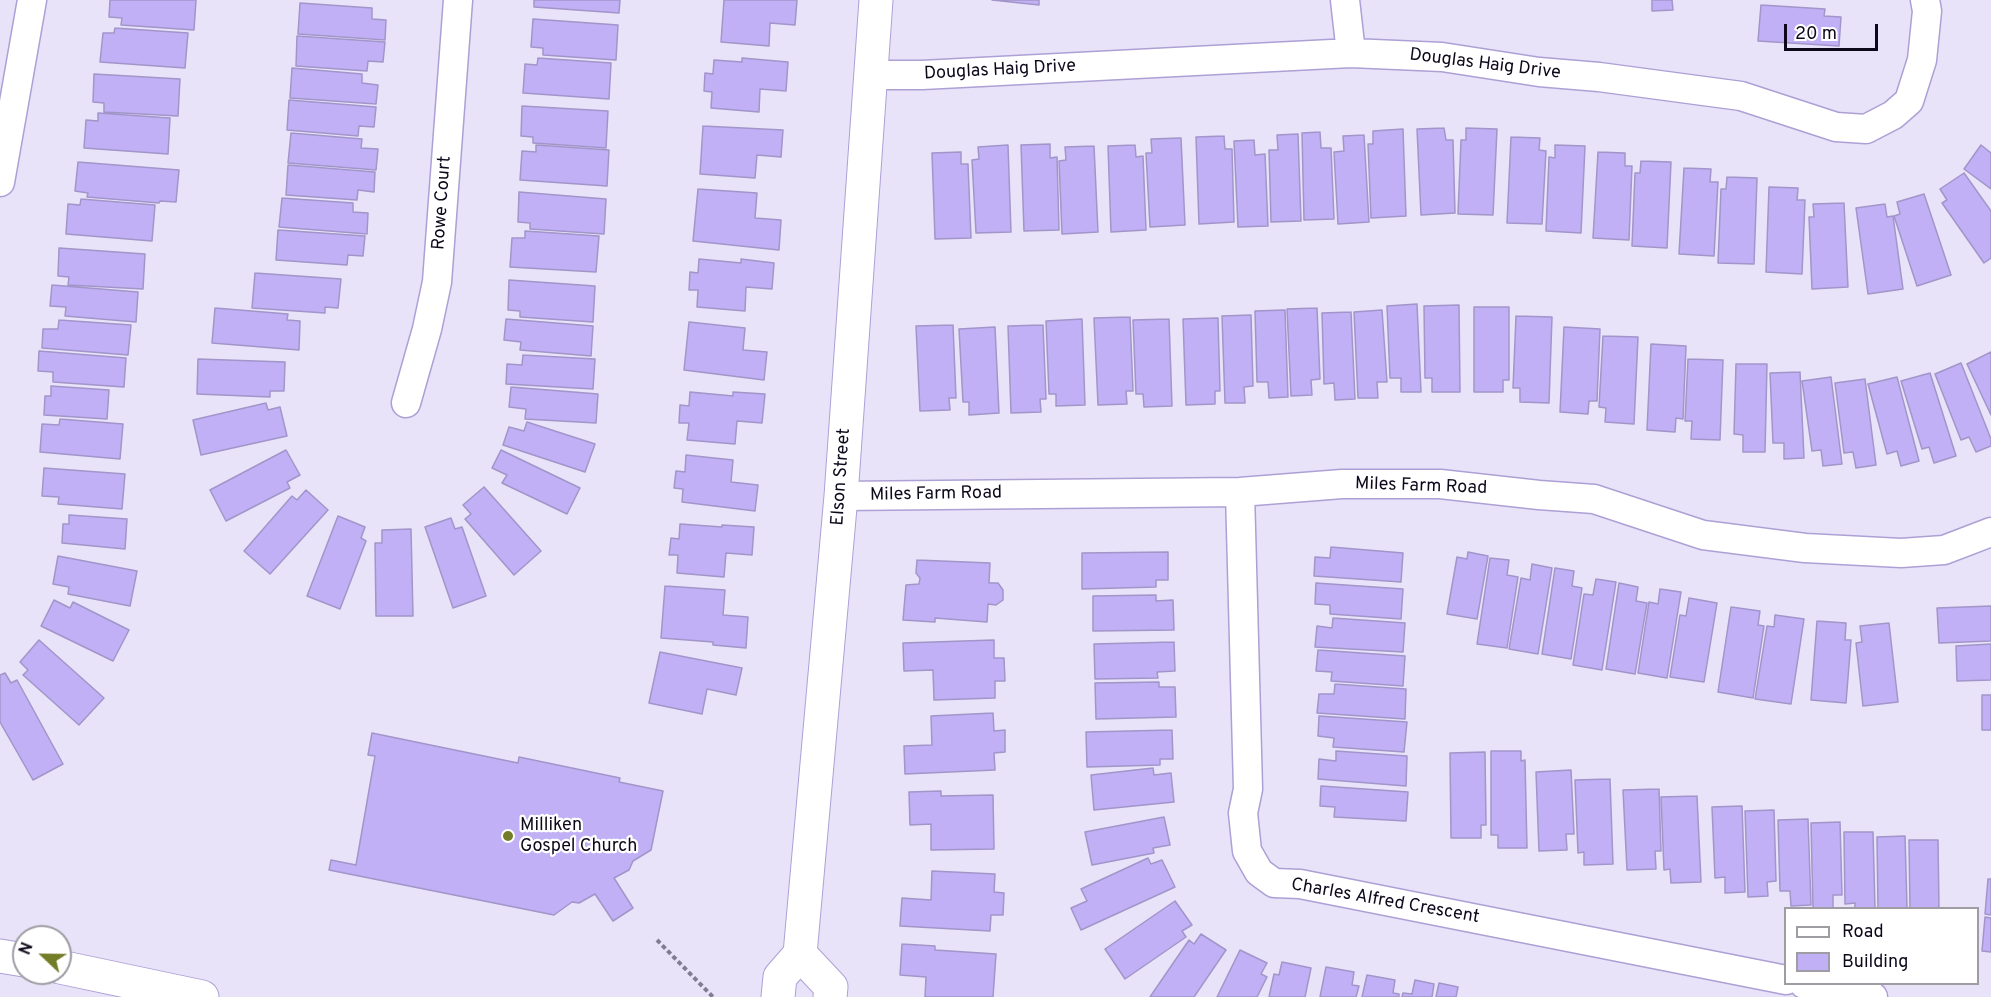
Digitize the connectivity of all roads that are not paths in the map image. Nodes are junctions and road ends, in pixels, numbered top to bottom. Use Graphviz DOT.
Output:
graph roads {
  1 [pos="32,0"];
  2 [pos="458,0"];
  3 [pos="876,0"];
  4 [pos="1345,0"];
  5 [pos="1925,0"];
  6 [pos="1351,53"];
  7 [pos="872,75"];
  8 [pos="0,182"];
  9 [pos="406,403"];
  10 [pos="1240,492"];
  11 [pos="841,496"];
  12 [pos="1991,532"];
  13 [pos="800,954"];
  14 [pos="72,970"];
  15 [pos="1784,980"];
  16 [pos="1809,985"];
  17 [pos="202,997"];
  18 [pos="778,997"];
  19 [pos="830,997"];
  20 [pos="1873,997"];
  1 -- 8 [label="street"];
  2 -- 9 [label="street, Rowe Court"];
  3 -- 7 [label="street, Elson Street"];
  4 -- 6 [label="street"];
  5 -- 6 [label="street, Douglas Haig Drive"];
  6 -- 7 [label="street, Douglas Haig Drive"];
  7 -- 11 [label="street, Elson Street"];
  10 -- 11 [label="street, Miles Farm Road"];
  10 -- 12 [label="street, Miles Farm Road"];
  10 -- 15 [label="street, Charles Alfred Crescent"];
  11 -- 13 [label="street, Elson Street"];
  13 -- 18 [label="street"];
  13 -- 19 [label="street"];
  14 -- 17 [label="street"];
  16 -- 20 [label="street"];
}
